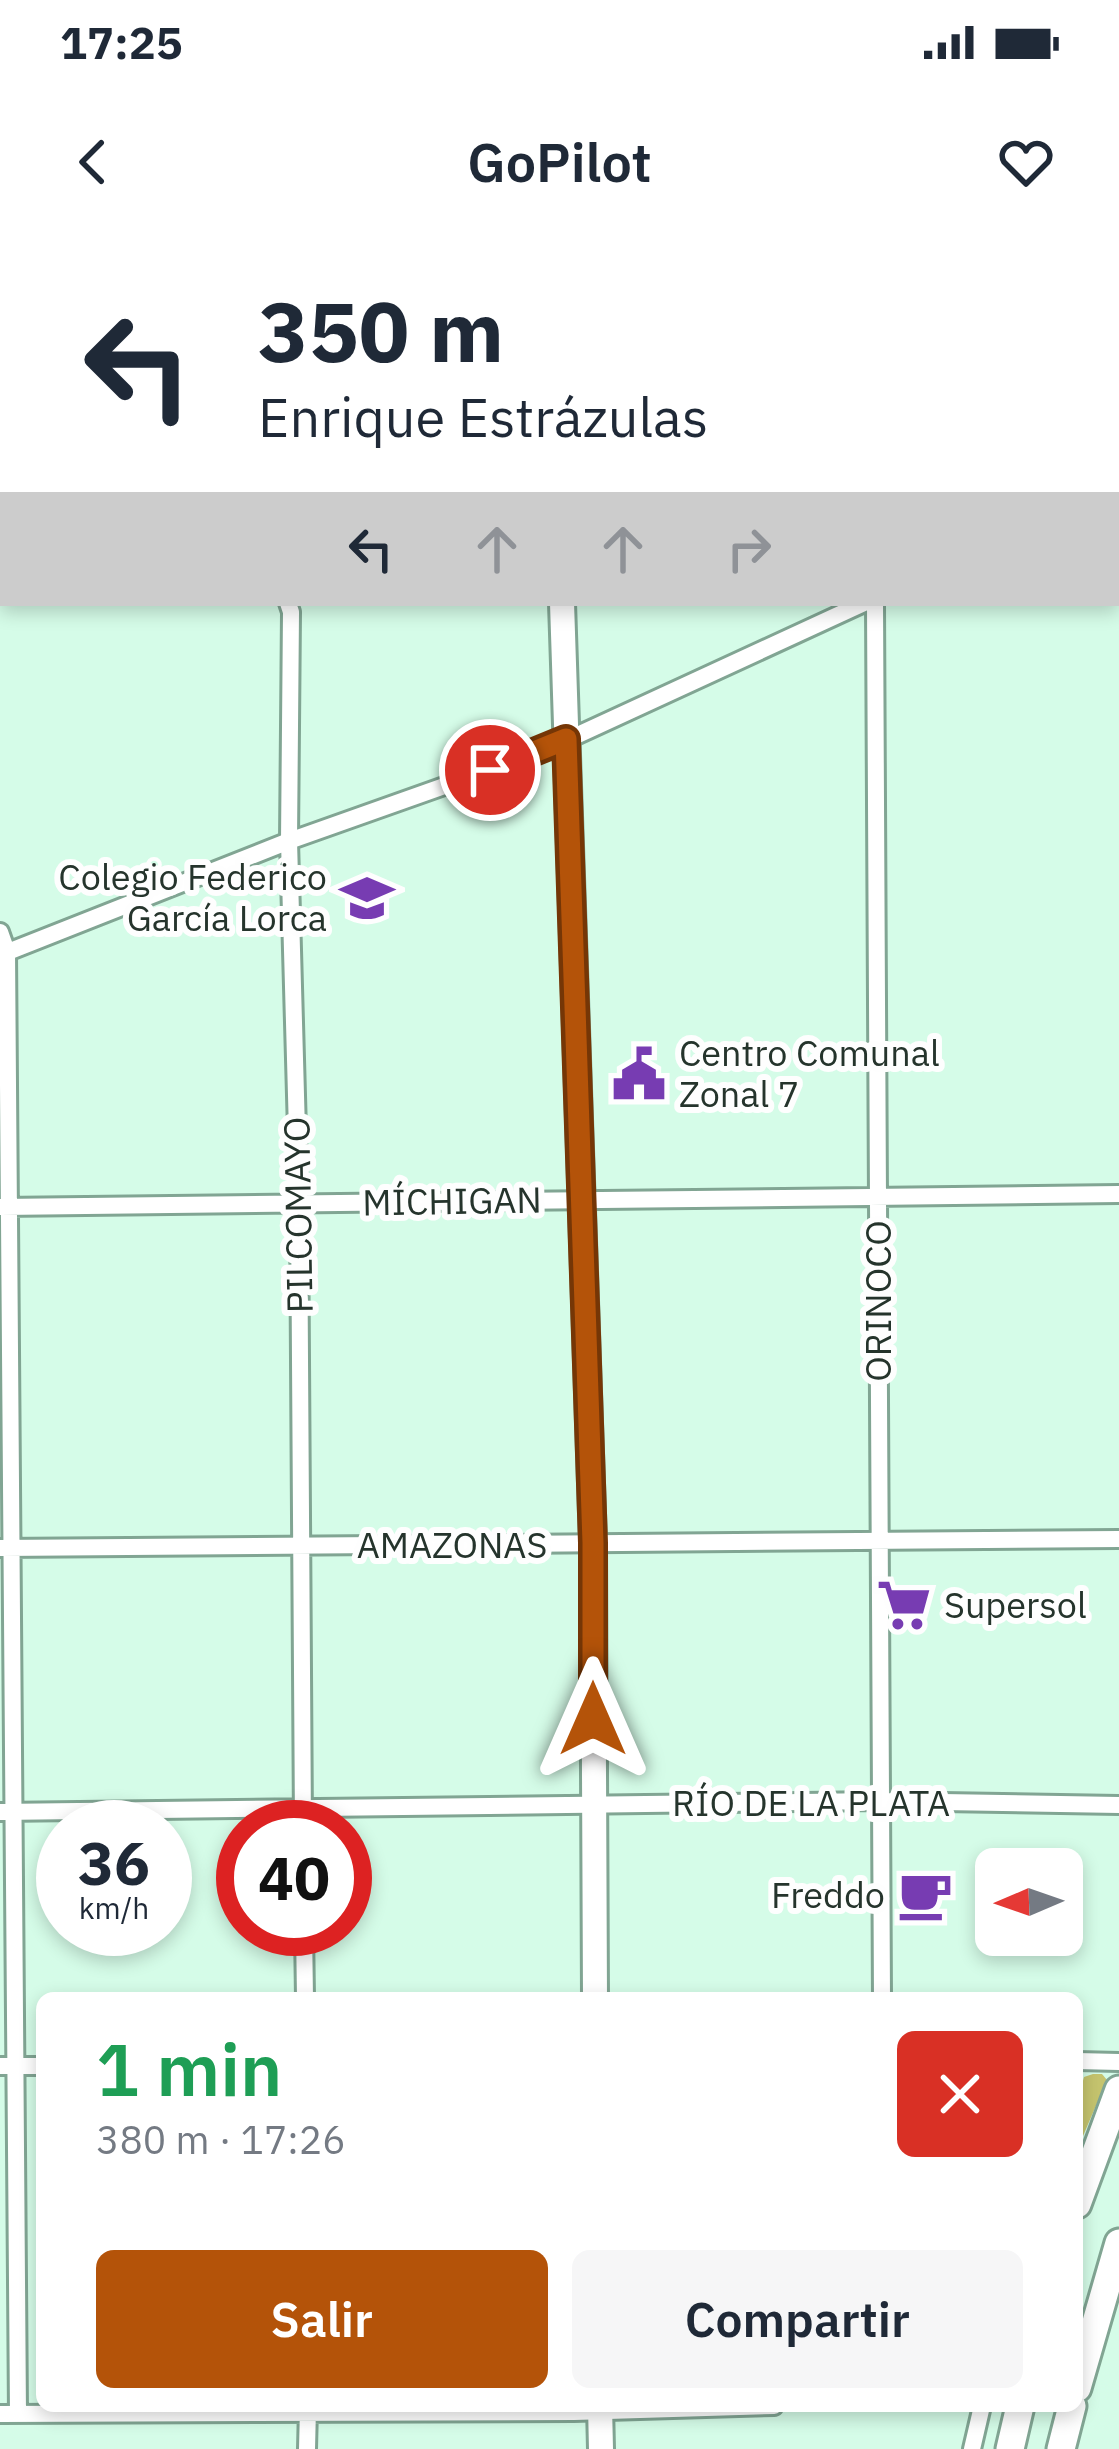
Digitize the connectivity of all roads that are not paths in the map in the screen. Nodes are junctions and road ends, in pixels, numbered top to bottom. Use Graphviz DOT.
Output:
graph roads {
  1 [pos="289,606"];
  2 [pos="562,606"];
  3 [pos="857,606"];
  4 [pos="875,606"];
  5 [pos="566,739"];
  6 [pos="289,841"];
  7 [pos="0,932"];
  8 [pos="4,954"];
  9 [pos="1119,1194"];
  10 [pos="878,1197"];
  11 [pos="582,1199"];
  12 [pos="299,1204"];
  13 [pos="4,1207"];
  14 [pos="1119,1539"];
  15 [pos="879,1541"];
  16 [pos="593,1543"];
  17 [pos="301,1546"];
  18 [pos="6,1548"];
  19 [pos="303,1800"];
  20 [pos="881,1801"];
  21 [pos="593,1805"];
  22 [pos="1119,1805"];
  23 [pos="372,1807"];
  24 [pos="216,1809"];
  25 [pos="7,1812"];
  26 [pos="304,1956"];
  27 [pos="305,1992"];
  28 [pos="595,1992"];
  29 [pos="882,1992"];
  30 [pos="1119,2062"];
  31 [pos="1083,2064"];
  32 [pos="7,2066"];
  33 [pos="1119,2090"];
  34 [pos="1083,2188"];
  35 [pos="1119,2243"];
  36 [pos="1083,2367"];
  37 [pos="158,2412"];
  38 [pos="308,2412"];
  39 [pos="600,2412"];
  40 [pos="981,2412"];
  41 [pos="1018,2412"];
  42 [pos="1070,2412"];
  43 [pos="9,2414"];
  44 [pos="307,2449"];
  45 [pos="601,2449"];
  46 [pos="972,2449"];
  47 [pos="1010,2449"];
  48 [pos="1060,2449"];
  1 -- 6 [label="street, PILCOMAYO"];
  2 -- 5 [label="street"];
  3 -- 5 [label="street"];
  4 -- 10 [label="street, ORINOCO"];
  5 -- 6 [label="street"];
  5 -- 11 [label="street"];
  6 -- 8 [label="street"];
  6 -- 12 [label="street, PILCOMAYO"];
  7 -- 8 [label="street"];
  8 -- 13 [label="street"];
  9 -- 10 [label="street, MÍCHIGAN"];
  10 -- 11 [label="street, MÍCHIGAN"];
  10 -- 15 [label="street, ORINOCO"];
  11 -- 12 [label="street, MÍCHIGAN"];
  11 -- 16 [label="street"];
  12 -- 13 [label="street, MÍCHIGAN"];
  12 -- 17 [label="street, PILCOMAYO"];
  13 -- 18 [label="street"];
  14 -- 15 [label="street, AMAZONAS"];
  15 -- 16 [label="street, AMAZONAS"];
  15 -- 20 [label="street, ORINOCO"];
  16 -- 17 [label="street, AMAZONAS"];
  16 -- 21 [label="street"];
  17 -- 18 [label="street, AMAZONAS"];
  17 -- 19 [label="street, PILCOMAYO"];
  18 -- 25 [label="street"];
  20 -- 21 [label="street, RÍO DE LA PLATA"];
  20 -- 22 [label="street, RÍO DE LA PLATA"];
  20 -- 29 [label="street, ORINOCO"];
  21 -- 23 [label="street, RÍO DE LA PLATA"];
  21 -- 28 [label="street"];
  24 -- 25 [label="street, RÍO DE LA PLATA"];
  25 -- 32 [label="street"];
  26 -- 27 [label="street"];
  30 -- 31 [label="street"];
  32 -- 43 [label="street"];
  33 -- 34 [label="main road"];
  35 -- 36 [label="main road"];
  37 -- 43 [label="street"];
  38 -- 44 [label="street"];
  39 -- 45 [label="street"];
  40 -- 46 [label="street"];
  41 -- 47 [label="main road"];
  42 -- 48 [label="main road"];
}
